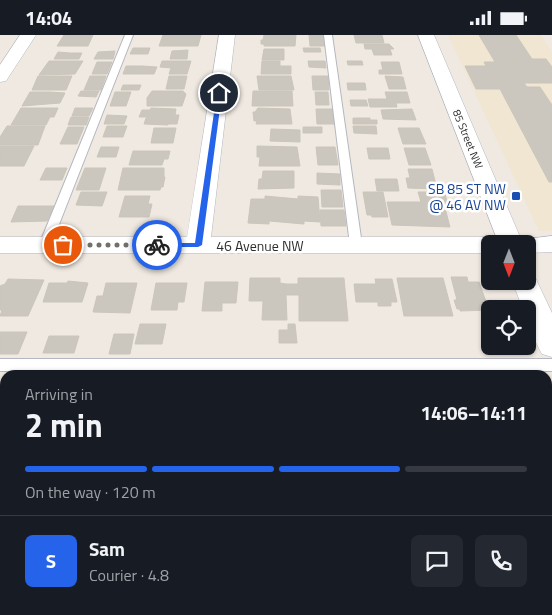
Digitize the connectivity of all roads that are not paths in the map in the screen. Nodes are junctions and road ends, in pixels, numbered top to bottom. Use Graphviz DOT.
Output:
graph roads {
  1 [pos="28,35"];
  2 [pos="129,35"];
  3 [pos="227,35"];
  4 [pos="328,35"];
  5 [pos="426,35"];
  6 [pos="0,77"];
  7 [pos="506,235"];
  8 [pos="552,244"];
  9 [pos="0,245"];
  10 [pos="45,245"];
  11 [pos="198,245"];
  12 [pos="356,245"];
  13 [pos="481,245"];
  14 [pos="536,245"];
  15 [pos="529,290"];
  16 [pos="552,346"];
  17 [pos="0,365"];
  18 [pos="552,365"];
  1 -- 6 [label="street"];
  2 -- 10 [label="lane"];
  3 -- 11 [label="street"];
  4 -- 12 [label="lane"];
  5 -- 7 [label="street, 85 Street NW"];
  8 -- 14 [label="street"];
  9 -- 10 [label="street, 46 Avenue NW"];
  10 -- 11 [label="street, 46 Avenue NW"];
  11 -- 12 [label="street, 46 Avenue NW"];
  12 -- 13 [label="street, 46 Avenue NW"];
  15 -- 16 [label="street"];
  17 -- 18 [label="lane"];
}
